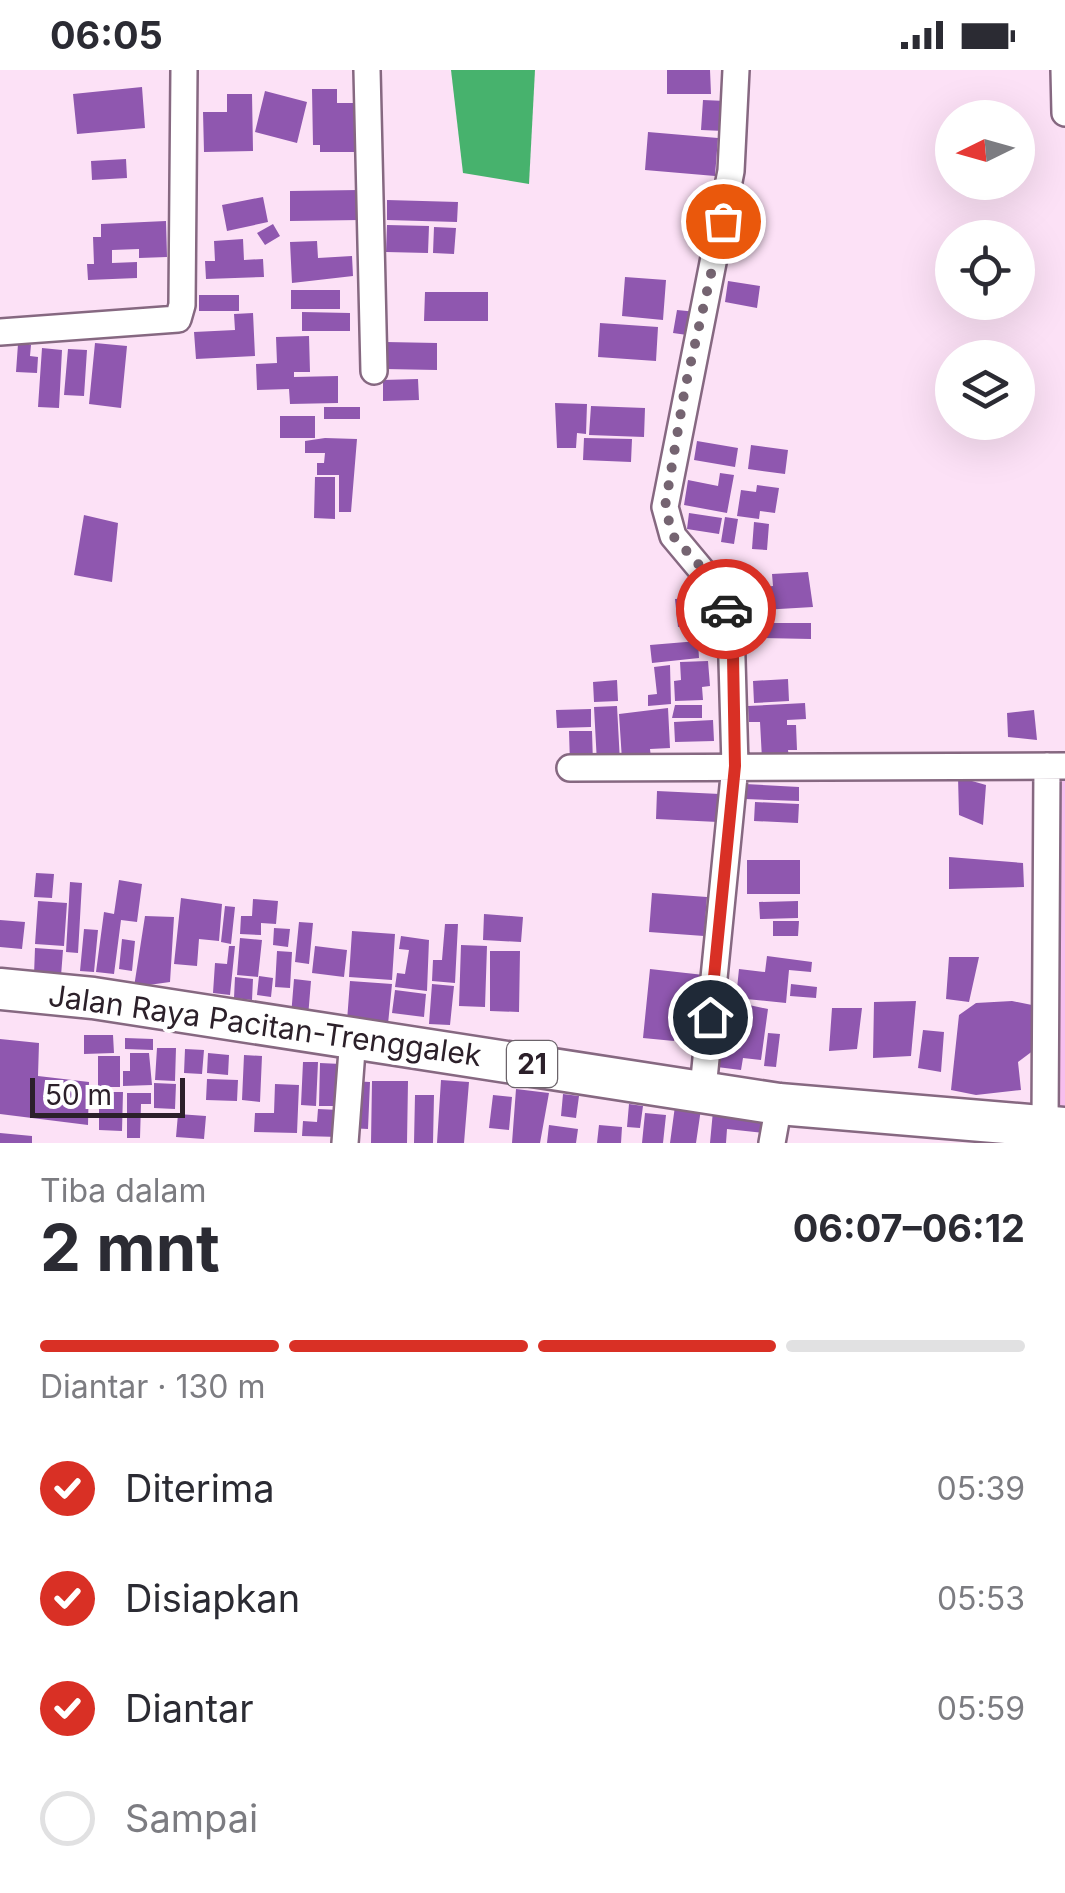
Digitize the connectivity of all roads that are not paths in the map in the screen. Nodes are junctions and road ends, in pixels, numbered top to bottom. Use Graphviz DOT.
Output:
graph roads {
  1 [pos="184,70"];
  2 [pos="367,70"];
  3 [pos="736,70"];
  4 [pos="1064,70"];
  5 [pos="1065,113"];
  6 [pos="0,332"];
  7 [pos="374,370"];
  8 [pos="735,766"];
  9 [pos="1056,766"];
  10 [pos="570,768"];
  11 [pos="0,989"];
  12 [pos="353,1037"];
  13 [pos="703,1089"];
  14 [pos="775,1124"];
  15 [pos="1055,1127"];
  16 [pos="345,1143"];
  1 -- 6 [label="street"];
  2 -- 7 [label="street"];
  3 -- 8 [label="street"];
  4 -- 5 [label="street"];
  8 -- 9 [label="street"];
  8 -- 10 [label="street"];
  8 -- 13 [label="street"];
  9 -- 15 [label="street"];
  11 -- 12 [label="highway, Jalan Raya Pacitan-Trenggalek / 21"];
  12 -- 13 [label="highway, Jalan Raya Pacitan-Trenggalek / 21"];
  12 -- 16 [label="street"];
  13 -- 14 [label="highway, Jalan Raya Pacitan-Trenggalek / 21"];
  14 -- 15 [label="highway, Jalan Raya Pacitan-Trenggalek / 21"];
}
